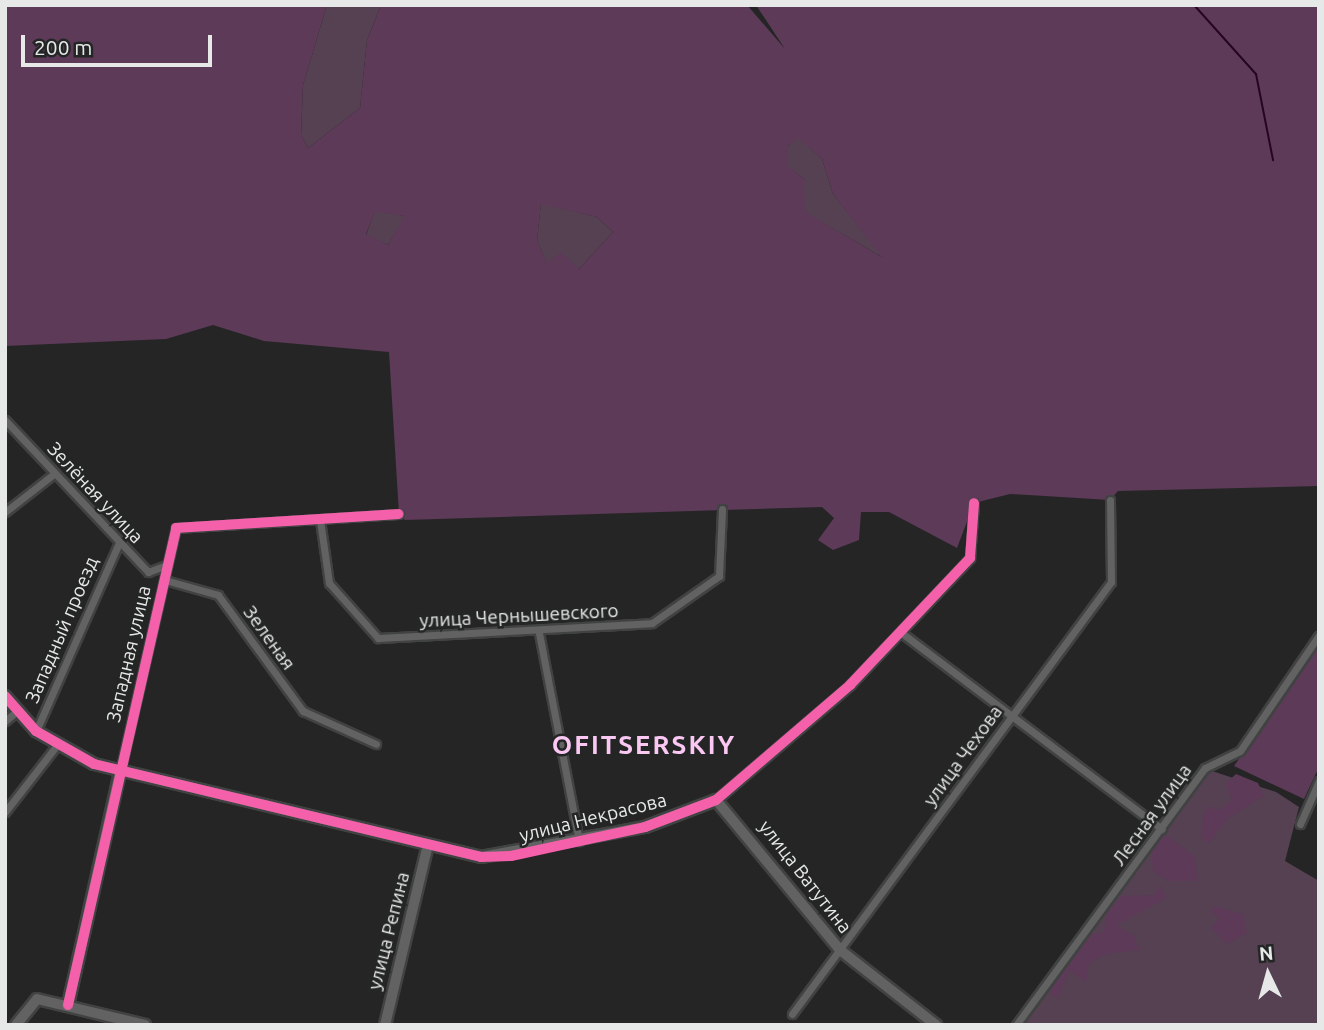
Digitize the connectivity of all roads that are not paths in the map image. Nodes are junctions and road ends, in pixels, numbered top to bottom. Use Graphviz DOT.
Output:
graph roads {
  1 [pos="6,424"];
  2 [pos="55,473"];
  3 [pos="1110,500"];
  4 [pos="974,503"];
  5 [pos="722,509"];
  6 [pos="5,512"];
  7 [pos="399,514"];
  8 [pos="320,520"];
  9 [pos="119,543"];
  10 [pos="166,565"];
  11 [pos="164,580"];
  12 [pos="539,633"];
  13 [pos="904,634"];
  14 [pos="1319,635"];
  15 [pos="5,696"];
  16 [pos="17,711"];
  17 [pos="1013,715"];
  18 [pos="5,721"];
  19 [pos="36,730"];
  20 [pos="376,744"];
  21 [pos="57,745"];
  22 [pos="120,772"];
  23 [pos="1319,781"];
  24 [pos="716,800"];
  25 [pos="5,812"];
  26 [pos="1300,824"];
  27 [pos="1162,829"];
  28 [pos="579,842"];
  29 [pos="428,845"];
  30 [pos="840,950"];
  31 [pos="68,1005"];
  32 [pos="792,1014"];
  33 [pos="16,1025"];
  34 [pos="145,1025"];
  35 [pos="385,1025"];
  36 [pos="936,1025"];
  37 [pos="1016,1025"];
  1 -- 2 [label="street, Зелёная улица"];
  2 -- 6 [label="street"];
  2 -- 9 [label="street, Зелёная улица"];
  3 -- 17 [label="street, улица Чехова"];
  4 -- 13 [label="street, улица Некрасова"];
  5 -- 12 [label="street, улица Чернышевского"];
  7 -- 8 [label="street, Западная улица"];
  8 -- 10 [label="street, Западная улица"];
  8 -- 12 [label="street, улица Чернышевского"];
  9 -- 10 [label="street, Зелёная улица"];
  9 -- 19 [label="street, Западный проезд"];
  10 -- 11 [label="street, Западная улица"];
  11 -- 20 [label="street, Зеленая"];
  11 -- 22 [label="street, Западная улица"];
  12 -- 28 [label="street"];
  13 -- 17 [label="street"];
  13 -- 24 [label="street, улица Некрасова"];
  14 -- 27 [label="street, Лесная улица"];
  15 -- 16 [label="street, улица Некрасова"];
  16 -- 18 [label="street"];
  16 -- 19 [label="street, улица Некрасова"];
  17 -- 27 [label="street"];
  17 -- 30 [label="street, улица Чехова"];
  19 -- 21 [label="street, улица Некрасова"];
  21 -- 22 [label="street, улица Некрасова"];
  21 -- 25 [label="street"];
  22 -- 29 [label="street, улица Некрасова"];
  22 -- 31 [label="street, Западная улица"];
  23 -- 26 [label="street"];
  24 -- 28 [label="street, улица Некрасова"];
  24 -- 30 [label="street, улица Ватутина"];
  27 -- 37 [label="street, Лесная улица"];
  28 -- 29 [label="street, улица Некрасова"];
  29 -- 35 [label="street, улица Репина"];
  30 -- 32 [label="street, улица Чехова"];
  30 -- 36 [label="street, улица Ватутина"];
  31 -- 33 [label="street"];
  31 -- 34 [label="street"];
}
